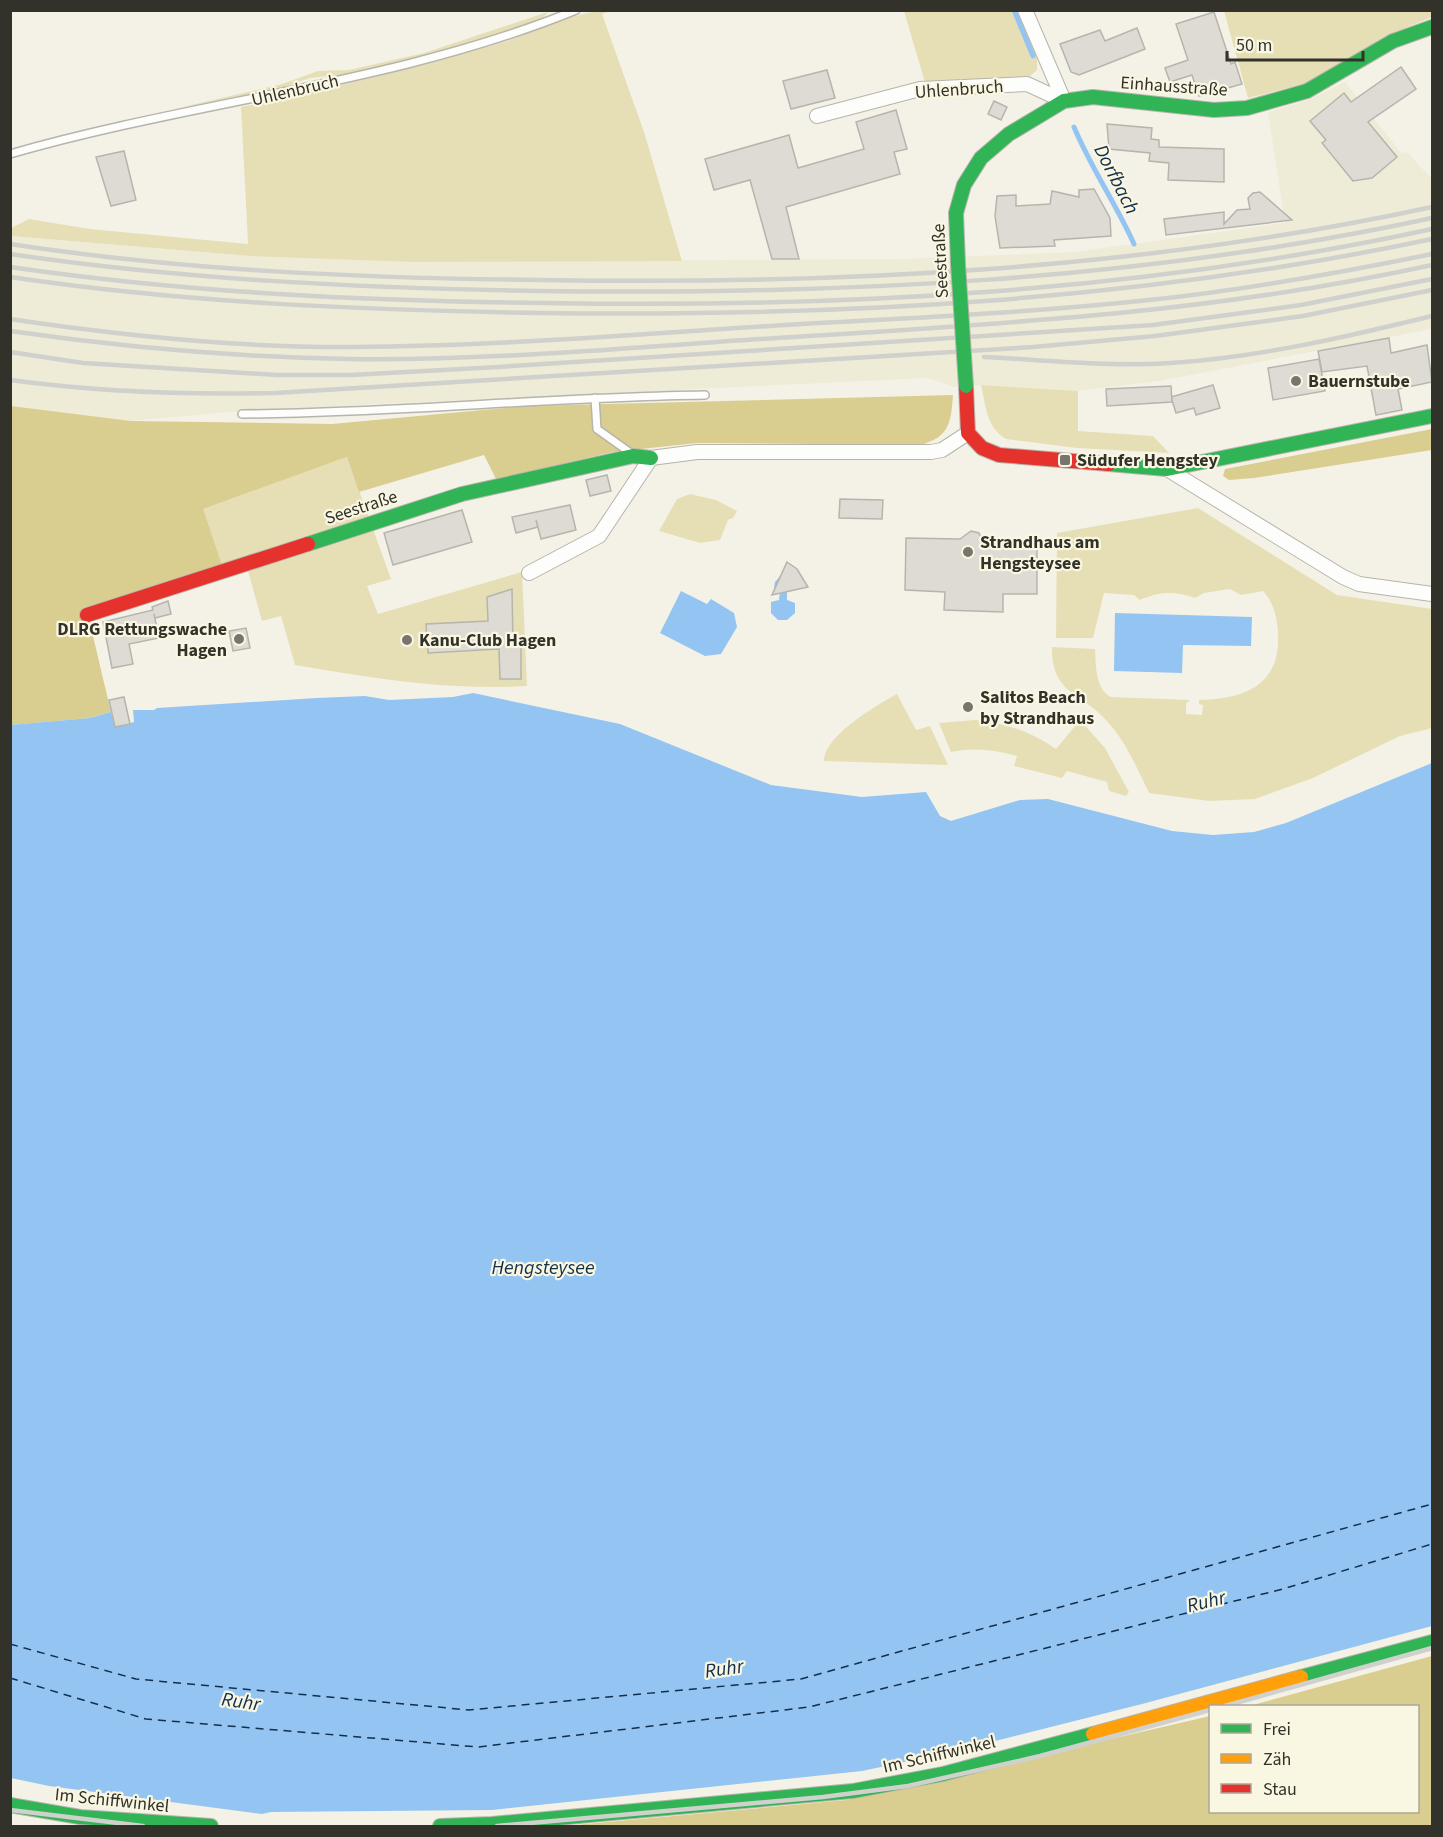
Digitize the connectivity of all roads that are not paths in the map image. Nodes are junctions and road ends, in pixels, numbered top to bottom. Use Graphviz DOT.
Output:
graph roads {
  1 [pos="576,10"];
  2 [pos="1025,10"];
  3 [pos="1432,27"];
  4 [pos="1064,101"];
  5 [pos="817,116"];
  6 [pos="10,154"];
  7 [pos="705,395"];
  8 [pos="595,398"];
  9 [pos="242,414"];
  10 [pos="1432,416"];
  11 [pos="968,433"];
  12 [pos="633,456"];
  13 [pos="651,458"];
  14 [pos="1167,470"];
  15 [pos="528,573"];
  16 [pos="1432,594"];
  17 [pos="87,615"];
  18 [pos="1432,1642"];
  19 [pos="10,1805"];
  20 [pos="211,1827"];
  21 [pos="440,1827"];
  1 -- 6 [label="lane, Uhlenbruch"];
  2 -- 4 [label="street"];
  3 -- 4 [label="street, Einhausstraße"];
  4 -- 5 [label="street, Uhlenbruch"];
  4 -- 11 [label="street, Seestraße, bridge"];
  7 -- 8 [label="lane"];
  8 -- 9 [label="lane"];
  8 -- 12 [label="lane"];
  10 -- 14 [label="street"];
  11 -- 13 [label="street, Seestraße"];
  11 -- 14 [label="street"];
  12 -- 13 [label="street, Seestraße"];
  12 -- 17 [label="street, Seestraße"];
  13 -- 15 [label="street"];
  14 -- 16 [label="street"];
  18 -- 21 [label="street, Im Schiffwinkel"];
  19 -- 20 [label="street, Im Schiffwinkel"];
}
